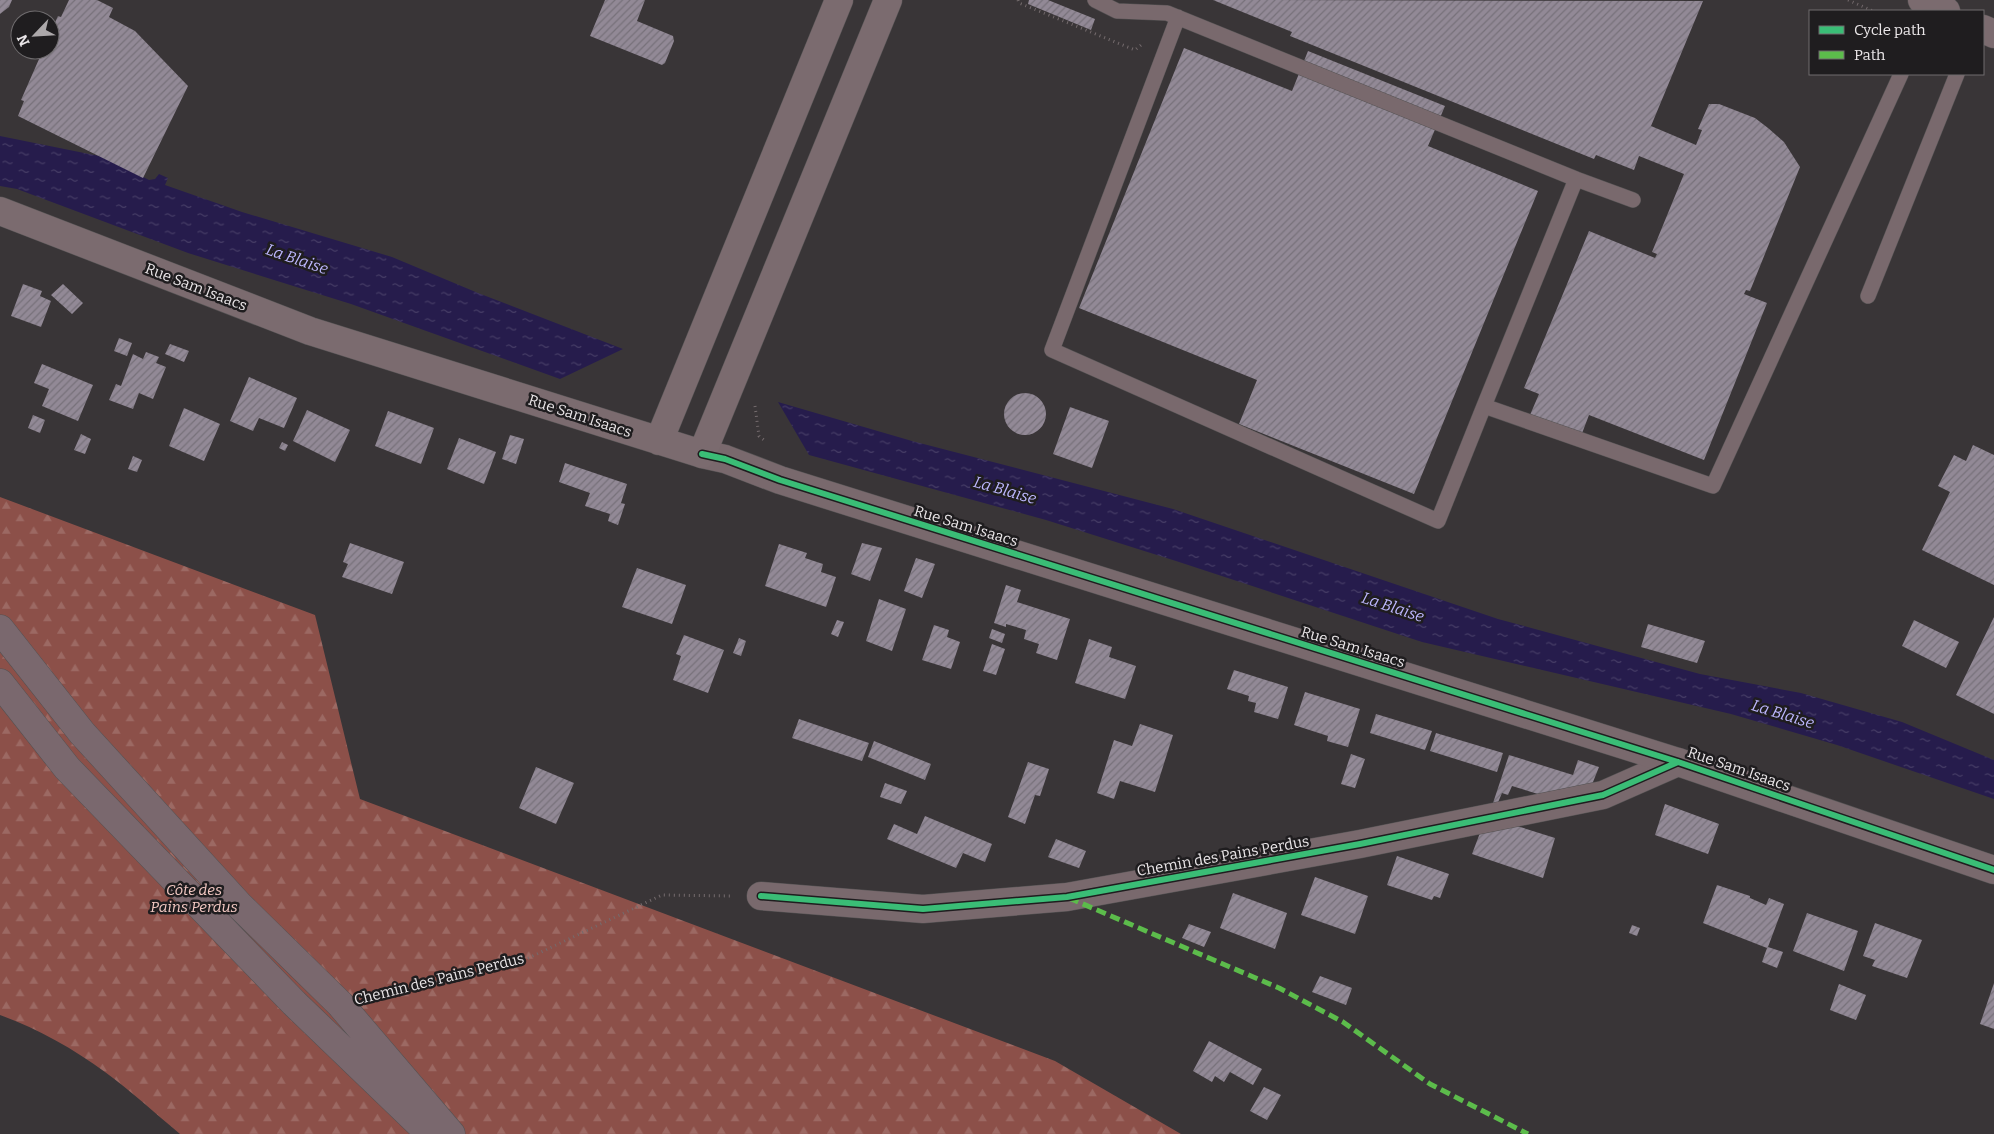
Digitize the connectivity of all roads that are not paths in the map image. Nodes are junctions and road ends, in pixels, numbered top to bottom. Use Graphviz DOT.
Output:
graph roads {
  1 [pos="839,0"];
  2 [pos="888,0"];
  3 [pos="1095,0"];
  4 [pos="1144,0"];
  5 [pos="1173,15"];
  6 [pos="1901,75"];
  7 [pos="1957,75"];
  8 [pos="1576,179"];
  9 [pos="1633,200"];
  10 [pos="0,211"];
  11 [pos="1868,296"];
  12 [pos="1484,406"];
  13 [pos="659,441"];
  14 [pos="702,454"];
  15 [pos="0,628"];
  16 [pos="0,683"];
  17 [pos="1678,762"];
  18 [pos="1994,870"];
  19 [pos="761,896"];
  20 [pos="430,1134"];
  21 [pos="450,1134"];
  1 -- 13 [label="main road"];
  2 -- 14 [label="main road"];
  3 -- 5 [label="lane"];
  4 -- 5 [label="lane"];
  5 -- 8 [label="lane"];
  5 -- 12 [label="lane"];
  6 -- 12 [label="lane"];
  7 -- 11 [label="lane"];
  8 -- 9 [label="lane"];
  8 -- 12 [label="lane"];
  10 -- 13 [label="main road, Rue Sam Isaacs"];
  13 -- 14 [label="main road, Rue Sam Isaacs"];
  14 -- 17 [label="street, Rue Sam Isaacs"];
  15 -- 21 [label="main road"];
  16 -- 20 [label="main road"];
  17 -- 18 [label="street, Rue Sam Isaacs"];
  17 -- 19 [label="street, Chemin des Pains Perdus"];
}
